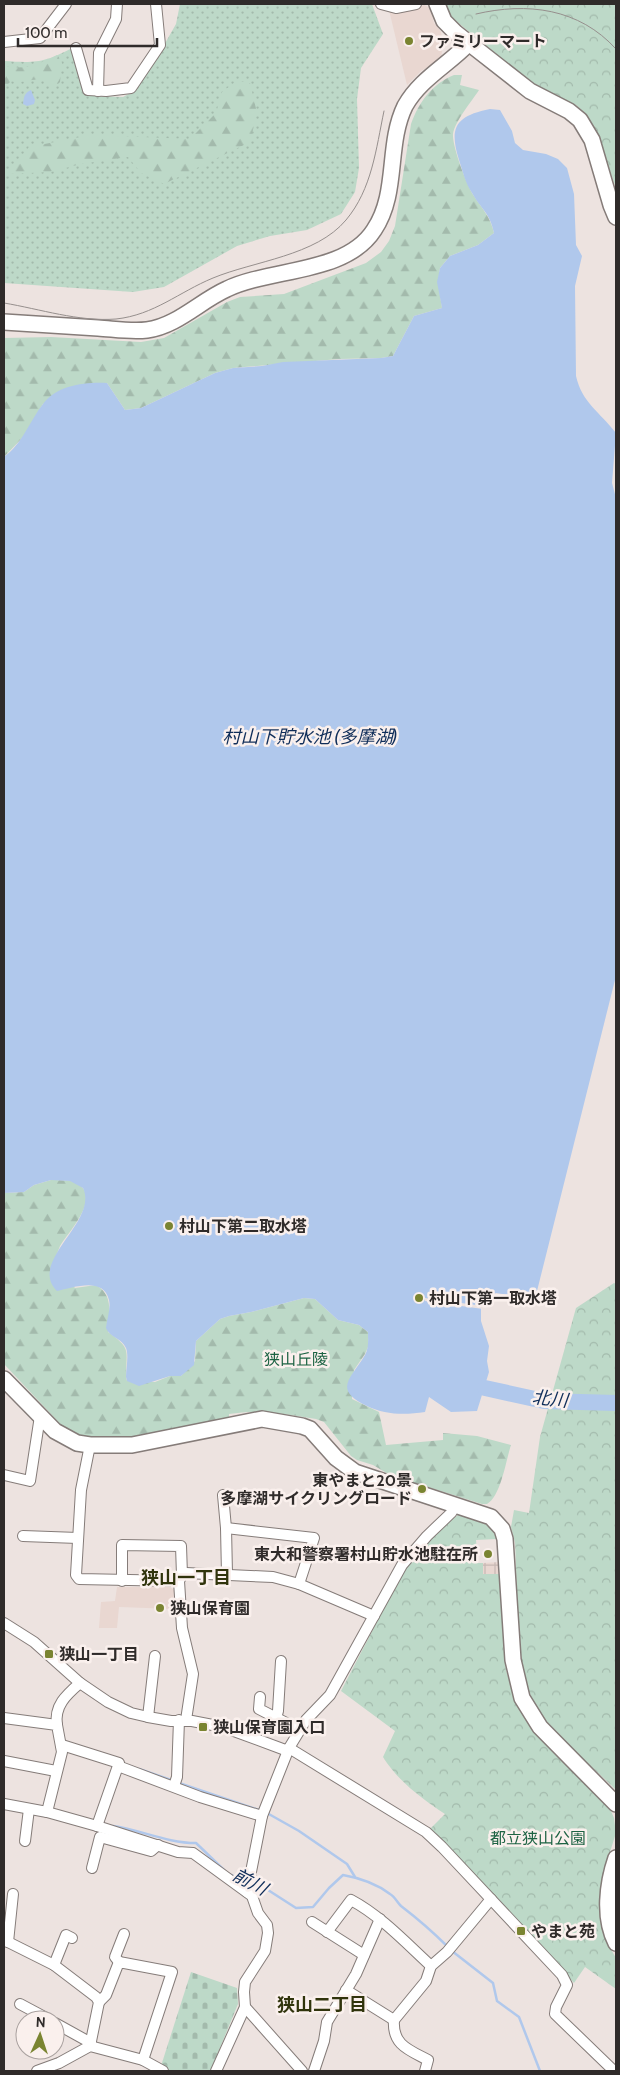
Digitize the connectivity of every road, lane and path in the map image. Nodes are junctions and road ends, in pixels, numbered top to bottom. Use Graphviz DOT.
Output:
graph roads {
  1 [pos="66,4"];
  2 [pos="117,4"];
  3 [pos="156,4"];
  4 [pos="381,4"];
  5 [pos="416,4"];
  6 [pos="437,4"];
  7 [pos="4,42"];
  8 [pos="469,43"];
  9 [pos="76,48"];
  10 [pos="98,91"];
  11 [pos="616,217"];
  12 [pos="4,322"];
  13 [pos="4,1379"];
  14 [pos="40,1416"];
  15 [pos="90,1445"];
  16 [pos="4,1476"];
  17 [pos="223,1495"];
  18 [pos="456,1505"];
  19 [pos="226,1528"];
  20 [pos="23,1536"];
  21 [pos="78,1538"];
  22 [pos="227,1574"];
  23 [pos="180,1578"];
  24 [pos="122,1581"];
  25 [pos="299,1584"];
  26 [pos="374,1616"];
  27 [pos="4,1623"];
  28 [pos="155,1656"];
  29 [pos="281,1661"];
  30 [pos="80,1683"];
  31 [pos="260,1697"];
  32 [pos="148,1717"];
  33 [pos="4,1718"];
  34 [pos="276,1718"];
  35 [pos="182,1720"];
  36 [pos="57,1725"];
  37 [pos="300,1730"];
  38 [pos="62,1745"];
  39 [pos="288,1749"];
  40 [pos="4,1761"];
  41 [pos="118,1766"];
  42 [pos="56,1771"];
  43 [pos="175,1782"];
  44 [pos="4,1804"];
  45 [pos="616,1804"];
  46 [pos="29,1809"];
  47 [pos="47,1812"];
  48 [pos="263,1813"];
  49 [pos="97,1826"];
  50 [pos="25,1840"];
  51 [pos="158,1845"];
  52 [pos="616,1858"];
  53 [pos="92,1868"];
  54 [pos="249,1885"];
  55 [pos="13,1894"];
  56 [pos="491,1899"];
  57 [pos="380,1919"];
  58 [pos="312,1922"];
  59 [pos="327,1932"];
  60 [pos="124,1934"];
  61 [pos="72,1938"];
  62 [pos="6,1941"];
  63 [pos="616,1943"];
  64 [pos="364,1955"];
  65 [pos="119,1962"];
  66 [pos="54,1965"];
  67 [pos="431,1966"];
  68 [pos="346,1990"];
  69 [pos="99,2002"];
  70 [pos="20,2004"];
  71 [pos="245,2007"];
  72 [pos="31,2010"];
  73 [pos="394,2020"];
  74 [pos="65,2029"];
  75 [pos="91,2044"];
  76 [pos="143,2060"];
  77 [pos="37,2071"];
  78 [pos="162,2071"];
  79 [pos="216,2071"];
  80 [pos="302,2071"];
  81 [pos="314,2071"];
  82 [pos="425,2071"];
  83 [pos="614,2071"];
  1 -- 7 [label="street"];
  2 -- 10 [label="street"];
  3 -- 10 [label="street"];
  4 -- 5 [label="street"];
  6 -- 8 [label="street"];
  8 -- 11 [label="street"];
  8 -- 12 [label="street"];
  9 -- 10 [label="street"];
  13 -- 14 [label="street"];
  14 -- 15 [label="street"];
  14 -- 16 [label="street"];
  15 -- 18 [label="street"];
  15 -- 21 [label="street"];
  17 -- 19 [label="street"];
  18 -- 26 [label="street"];
  18 -- 45 [label="street"];
  19 -- 22 [label="street"];
  19 -- 25 [label="street"];
  20 -- 21 [label="street"];
  21 -- 24 [label="street"];
  22 -- 23 [label="street"];
  22 -- 25 [label="street"];
  23 -- 24 [label="street"];
  23 -- 24 [label="street"];
  23 -- 35 [label="street"];
  25 -- 26 [label="street"];
  26 -- 37 [label="street"];
  27 -- 30 [label="street"];
  28 -- 32 [label="street"];
  29 -- 34 [label="street"];
  30 -- 32 [label="street"];
  30 -- 36 [label="street"];
  31 -- 34 [label="street"];
  32 -- 35 [label="street"];
  33 -- 36 [label="street"];
  34 -- 37 [label="street"];
  35 -- 39 [label="street"];
  35 -- 43 [label="street"];
  36 -- 38 [label="street"];
  37 -- 39 [label="street"];
  38 -- 41 [label="street"];
  38 -- 42 [label="street"];
  39 -- 48 [label="street"];
  39 -- 56 [label="street"];
  40 -- 42 [label="street"];
  41 -- 43 [label="street"];
  41 -- 49 [label="street"];
  42 -- 47 [label="street"];
  43 -- 48 [label="street"];
  44 -- 46 [label="street"];
  46 -- 47 [label="street"];
  46 -- 50 [label="street"];
  47 -- 49 [label="street"];
  48 -- 54 [label="street"];
  49 -- 51 [label="street"];
  51 -- 53 [label="street"];
  51 -- 54 [label="street"];
  52 -- 63 [label="street"];
  54 -- 71 [label="street"];
  55 -- 62 [label="street"];
  56 -- 67 [label="street"];
  56 -- 83 [label="street"];
  57 -- 59 [label="street"];
  57 -- 64 [label="street"];
  57 -- 67 [label="street"];
  58 -- 59 [label="street"];
  59 -- 64 [label="street"];
  60 -- 65 [label="street"];
  61 -- 66 [label="street"];
  62 -- 66 [label="street"];
  64 -- 68 [label="street"];
  65 -- 69 [label="street"];
  65 -- 76 [label="street"];
  66 -- 69 [label="street"];
  67 -- 73 [label="street"];
  68 -- 73 [label="street"];
  68 -- 81 [label="street"];
  69 -- 75 [label="street"];
  70 -- 72 [label="street"];
  71 -- 79 [label="street"];
  71 -- 80 [label="street"];
  73 -- 82 [label="street"];
  74 -- 75 [label="street"];
  75 -- 76 [label="street"];
  75 -- 77 [label="street"];
  76 -- 78 [label="street"];
}
